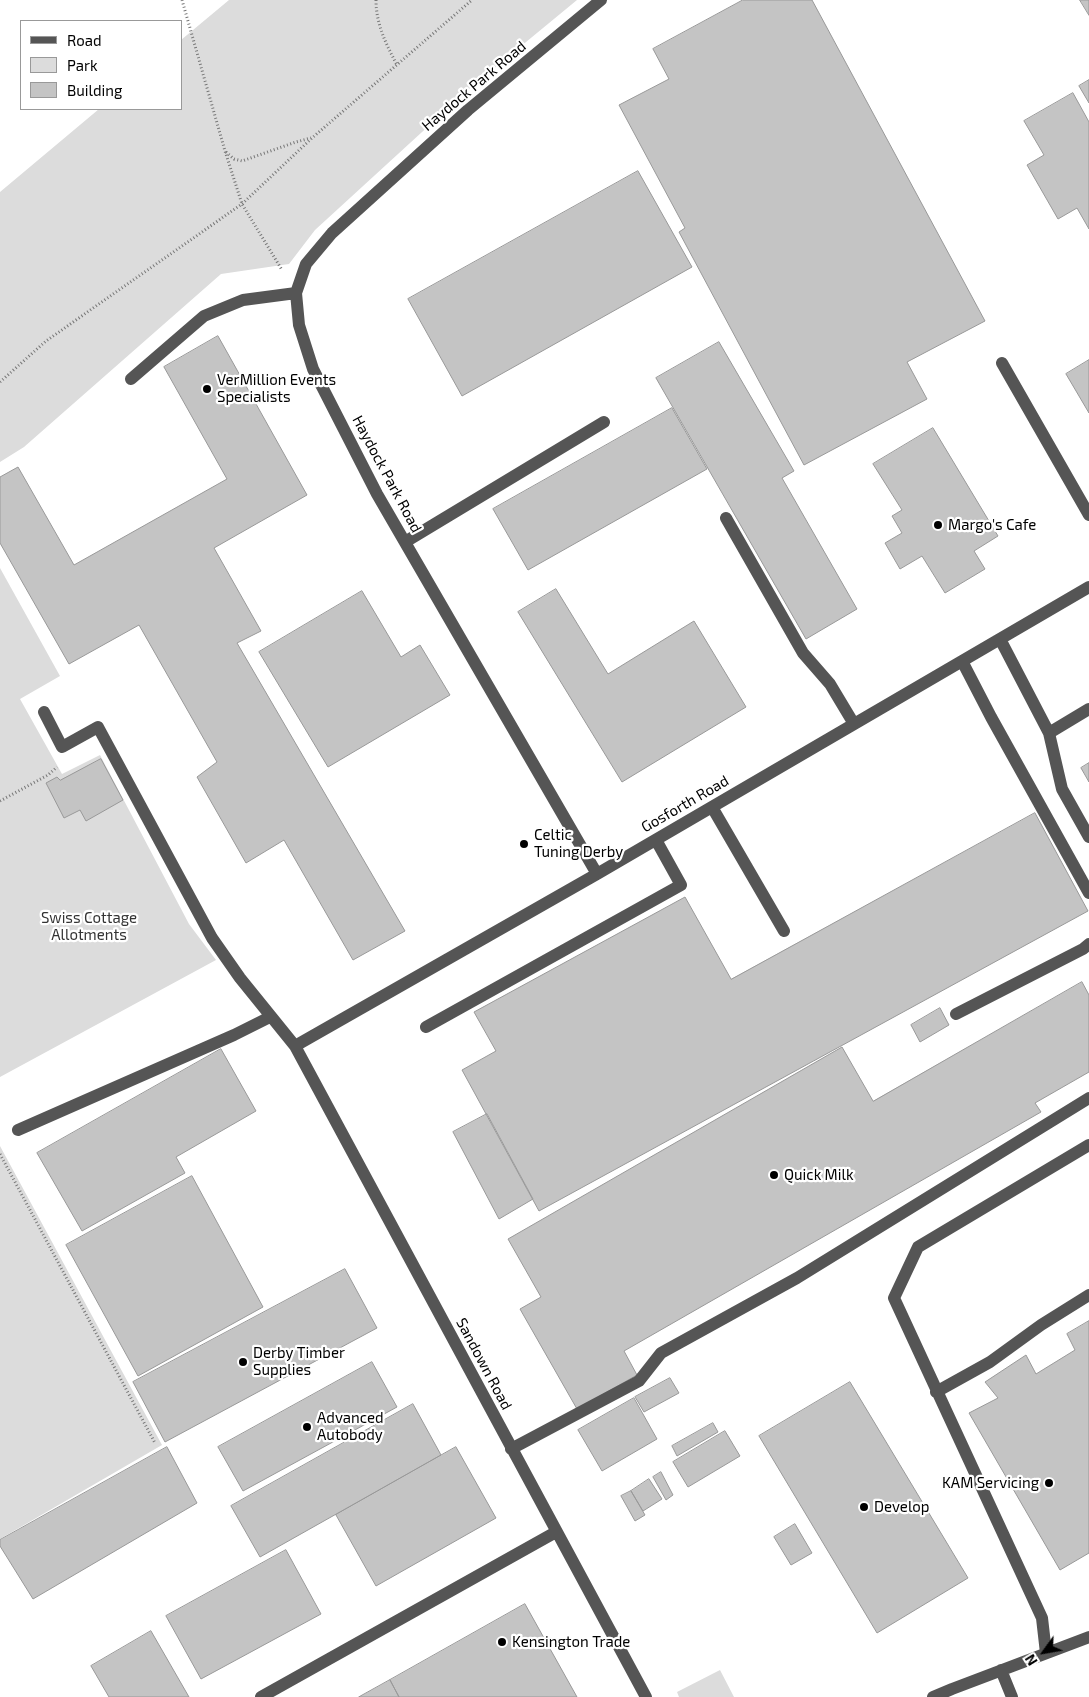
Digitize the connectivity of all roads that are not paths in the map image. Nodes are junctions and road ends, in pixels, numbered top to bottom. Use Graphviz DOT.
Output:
graph roads {
  1 [pos="601,0"];
  2 [pos="296,293"];
  3 [pos="1002,363"];
  4 [pos="132,379"];
  5 [pos="604,422"];
  6 [pos="1089,515"];
  7 [pos="726,518"];
  8 [pos="405,542"];
  9 [pos="1089,587"];
  10 [pos="1000,639"];
  11 [pos="962,661"];
  12 [pos="1089,709"];
  13 [pos="44,712"];
  14 [pos="854,724"];
  15 [pos="1048,733"];
  16 [pos="712,807"];
  17 [pos="1089,837"];
  18 [pos="656,840"];
  19 [pos="597,874"];
  20 [pos="1089,893"];
  21 [pos="784,931"];
  22 [pos="1089,944"];
  23 [pos="956,1014"];
  24 [pos="270,1017"];
  25 [pos="426,1027"];
  26 [pos="295,1046"];
  27 [pos="1089,1098"];
  28 [pos="18,1130"];
  29 [pos="1089,1145"];
  30 [pos="1089,1295"];
  31 [pos="936,1392"];
  32 [pos="511,1449"];
  33 [pos="556,1532"];
  34 [pos="1089,1638"];
  35 [pos="1046,1653"];
  36 [pos="1001,1670"];
  37 [pos="261,1697"];
  38 [pos="646,1697"];
  39 [pos="933,1697"];
  40 [pos="1012,1697"];
  1 -- 2 [label="street, Haydock Park Road"];
  2 -- 4 [label="street"];
  2 -- 8 [label="street, Haydock Park Road"];
  3 -- 6 [label="street"];
  5 -- 8 [label="street"];
  7 -- 14 [label="street"];
  8 -- 19 [label="street, Haydock Park Road"];
  9 -- 10 [label="street, Gosforth Road"];
  10 -- 11 [label="street, Gosforth Road"];
  10 -- 15 [label="street"];
  11 -- 14 [label="street, Gosforth Road"];
  11 -- 20 [label="street"];
  12 -- 15 [label="street"];
  13 -- 24 [label="street, Sandown Road"];
  14 -- 16 [label="street, Gosforth Road"];
  15 -- 17 [label="street"];
  16 -- 18 [label="street, Gosforth Road"];
  16 -- 21 [label="street"];
  18 -- 19 [label="street, Gosforth Road"];
  18 -- 25 [label="street"];
  19 -- 26 [label="street, Gosforth Road"];
  22 -- 23 [label="street"];
  24 -- 26 [label="street, Sandown Road"];
  24 -- 28 [label="street"];
  26 -- 32 [label="street, Sandown Road"];
  27 -- 32 [label="street"];
  29 -- 31 [label="street"];
  30 -- 31 [label="street"];
  31 -- 35 [label="street"];
  32 -- 33 [label="street, Sandown Road"];
  33 -- 37 [label="street"];
  33 -- 38 [label="street, Sandown Road"];
  34 -- 35 [label="street"];
  35 -- 36 [label="street"];
  36 -- 39 [label="street"];
  36 -- 40 [label="street"];
}
